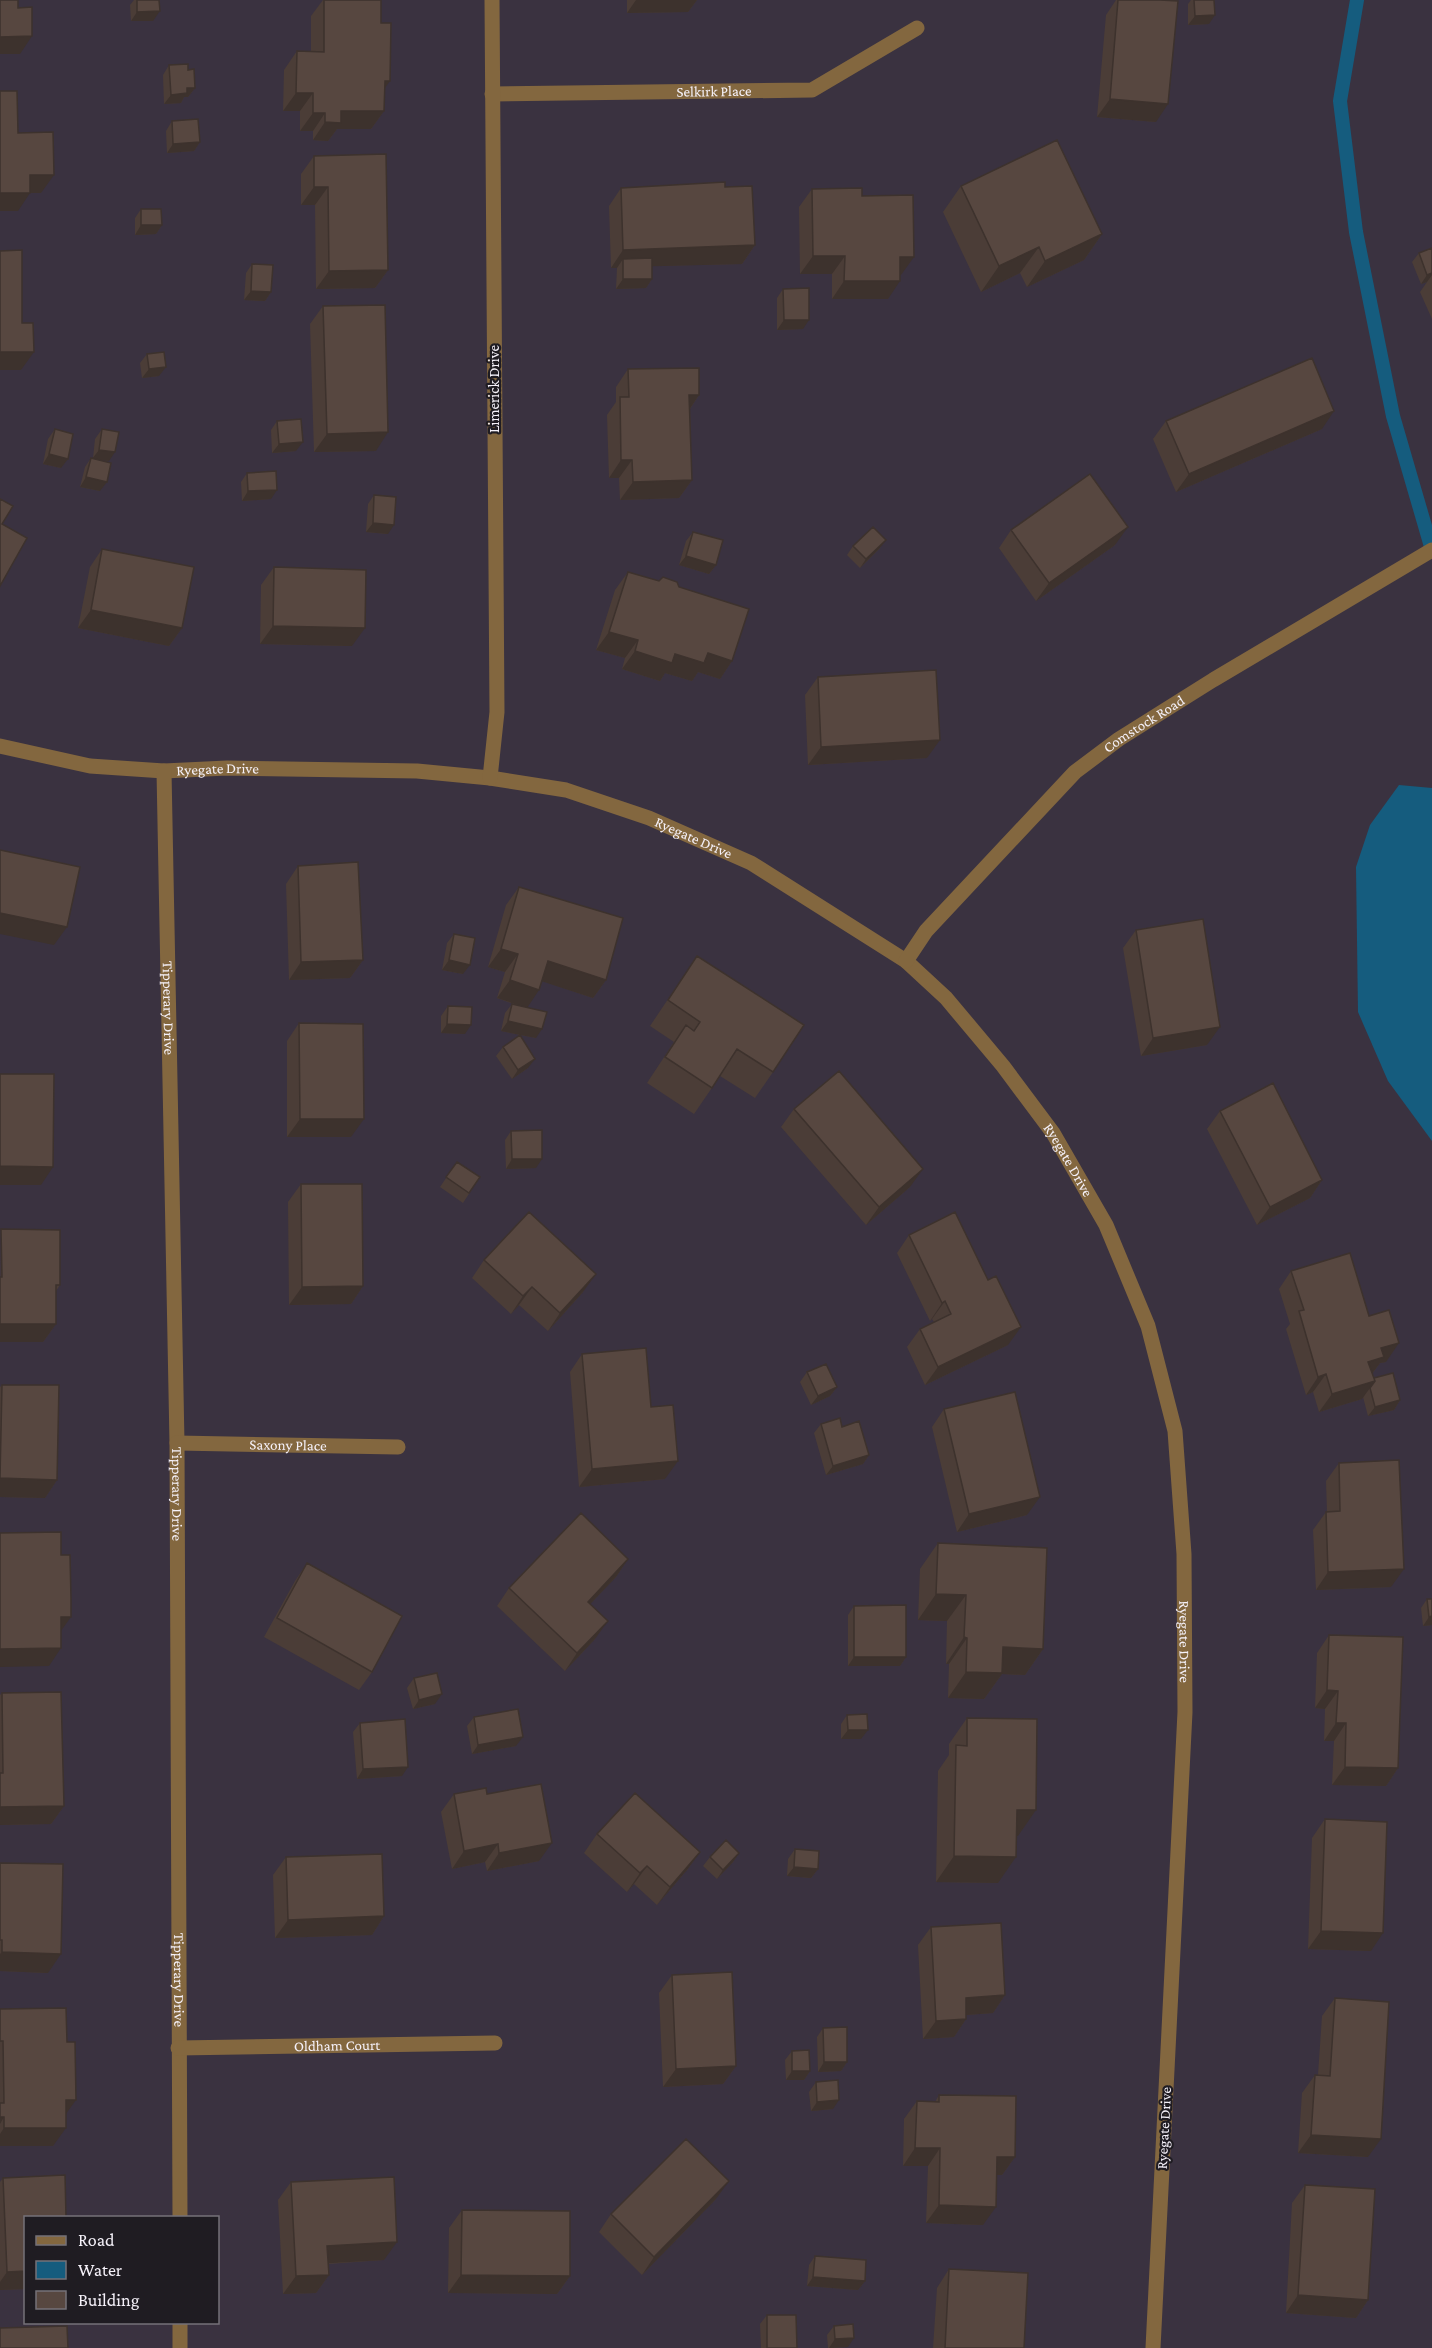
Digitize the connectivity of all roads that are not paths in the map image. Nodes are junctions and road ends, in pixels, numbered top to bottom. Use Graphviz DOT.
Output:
graph roads {
  1 [pos="492,0"];
  2 [pos="917,27"];
  3 [pos="492,94"];
  4 [pos="1432,550"];
  5 [pos="0,746"];
  6 [pos="164,771"];
  7 [pos="490,778"];
  8 [pos="906,961"];
  9 [pos="177,1443"];
  10 [pos="398,1447"];
  11 [pos="495,2043"];
  12 [pos="178,2048"];
  13 [pos="180,2216"];
  14 [pos="180,2324"];
  15 [pos="180,2348"];
  16 [pos="1153,2348"];
  1 -- 3 [label="street, Limerick Drive"];
  2 -- 3 [label="street, Selkirk Place"];
  3 -- 7 [label="street, Limerick Drive"];
  4 -- 8 [label="street, Comstock Road"];
  5 -- 6 [label="street, Ryegate Drive"];
  6 -- 7 [label="street, Ryegate Drive"];
  6 -- 9 [label="street, Tipperary Drive"];
  7 -- 8 [label="street, Ryegate Drive"];
  8 -- 16 [label="street, Ryegate Drive"];
  9 -- 10 [label="street, Saxony Place"];
  9 -- 12 [label="street, Tipperary Drive"];
  11 -- 12 [label="street, Oldham Court"];
  12 -- 13 [label="street, Tipperary Drive"];
  14 -- 15 [label="street"];
}
